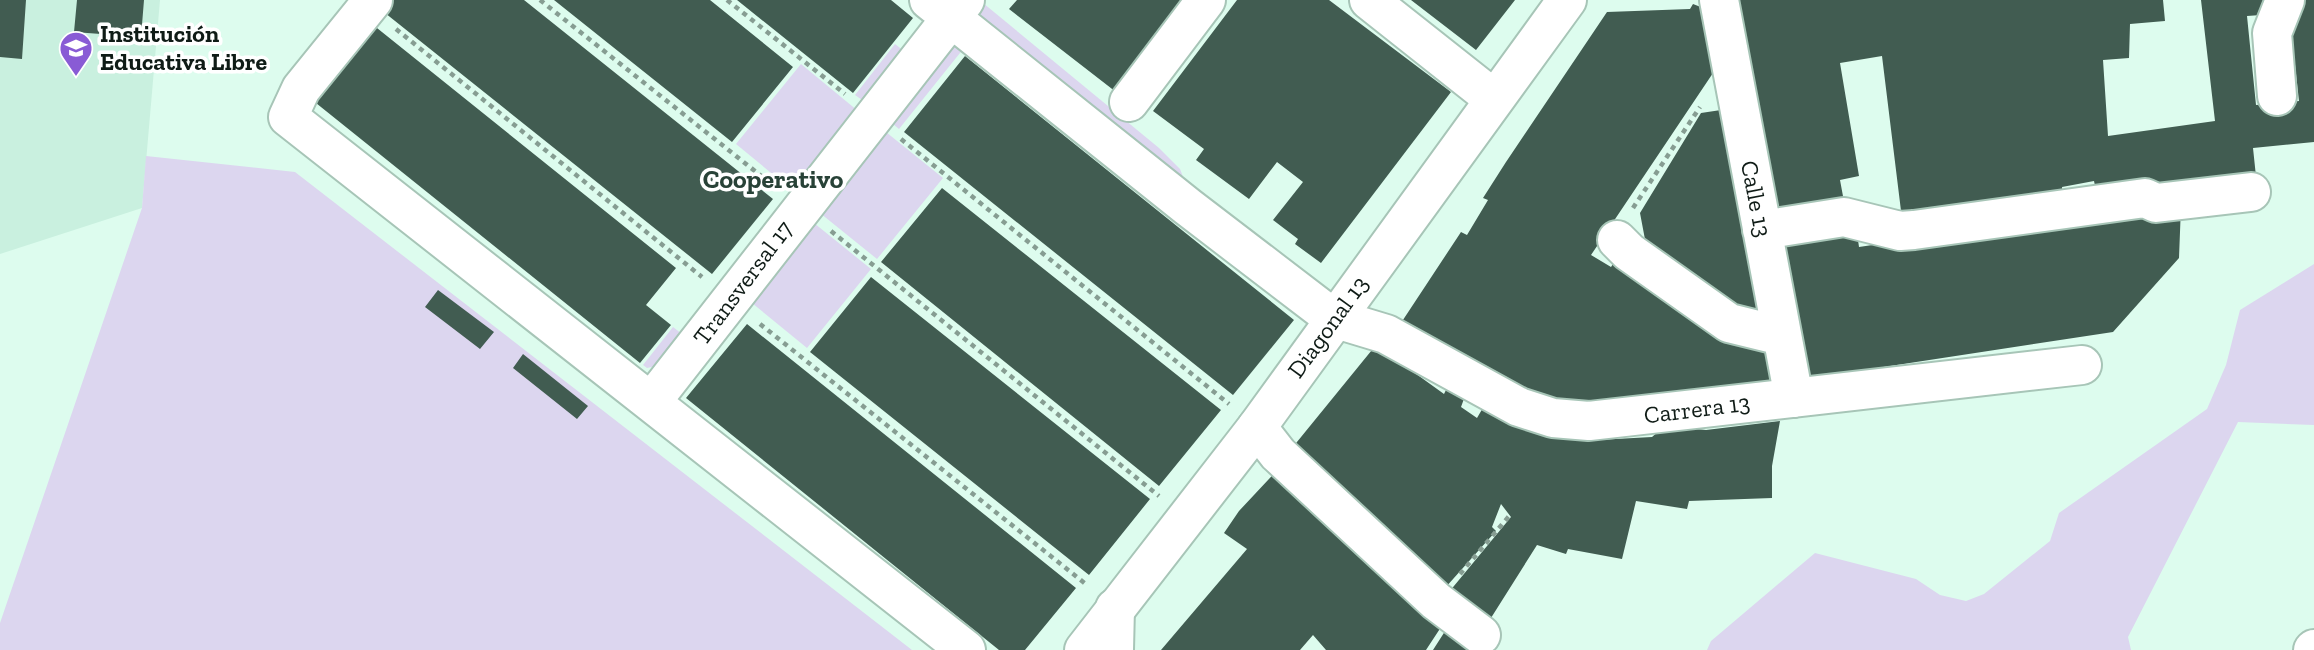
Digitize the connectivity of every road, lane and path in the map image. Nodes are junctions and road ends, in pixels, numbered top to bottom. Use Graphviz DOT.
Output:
graph roads {
  1 [pos="540,0"];
  2 [pos="727,0"];
  3 [pos="1206,0"];
  4 [pos="1369,0"];
  5 [pos="1569,0"];
  6 [pos="1719,0"];
  7 [pos="2285,0"];
  8 [pos="370,3"];
  9 [pos="948,6"];
  10 [pos="1734,82"];
  11 [pos="2277,96"];
  12 [pos="1494,99"];
  13 [pos="1129,102"];
  14 [pos="873,116"];
  15 [pos="2251,192"];
  16 [pos="800,207"];
  17 [pos="1762,230"];
  18 [pos="1617,240"];
  19 [pos="731,300"];
  20 [pos="1333,318"];
  21 [pos="1782,336"];
  22 [pos="2082,365"];
  23 [pos="1794,398"];
  24 [pos="652,401"];
  25 [pos="1257,427"];
  26 [pos="1510,514"];
  27 [pos="1187,518"];
  28 [pos="1436,601"];
  29 [pos="1481,635"];
  30 [pos="1113,639"];
  31 [pos="966,650"];
  1 -- 16 [label="path"];
  2 -- 14 [label="path"];
  3 -- 13 [label="street"];
  4 -- 12 [label="street"];
  5 -- 12 [label="street, Diagonal 13"];
  6 -- 10 [label="street, Calle 13"];
  7 -- 11 [label="street"];
  8 -- 19 [label="path"];
  8 -- 24 [label="street"];
  9 -- 14 [label="street, Transversal 17"];
  9 -- 20 [label="street"];
  10 -- 17 [label="street, Calle 13"];
  10 -- 18 [label="path"];
  12 -- 20 [label="street, Diagonal 13"];
  14 -- 16 [label="street, Transversal 17"];
  14 -- 25 [label="path"];
  15 -- 17 [label="street"];
  16 -- 19 [label="street, Transversal 17"];
  16 -- 27 [label="path"];
  17 -- 21 [label="street, Calle 13"];
  18 -- 21 [label="street"];
  19 -- 24 [label="street, Transversal 17"];
  19 -- 30 [label="path"];
  20 -- 23 [label="street, Carrera 13"];
  20 -- 25 [label="street, Diagonal 13"];
  21 -- 23 [label="street, Calle 13"];
  22 -- 23 [label="street, Carrera 13"];
  24 -- 31 [label="street"];
  25 -- 27 [label="street, Diagonal 13"];
  25 -- 28 [label="street"];
  26 -- 28 [label="path"];
  27 -- 30 [label="street, Diagonal 13"];
  28 -- 29 [label="street"];
}
